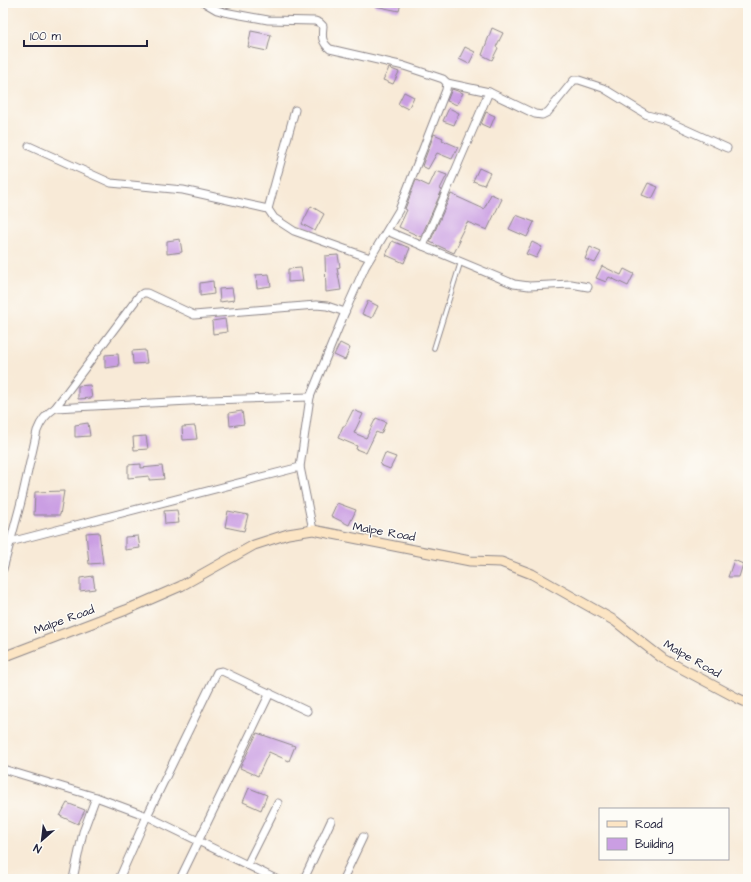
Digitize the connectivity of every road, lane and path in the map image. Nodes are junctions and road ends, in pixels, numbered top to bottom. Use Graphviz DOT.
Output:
graph roads {
  1 [pos="205,3"];
  2 [pos="447,83"];
  3 [pos="489,92"];
  4 [pos="295,110"];
  5 [pos="29,146"];
  6 [pos="727,148"];
  7 [pos="268,209"];
  8 [pos="387,231"];
  9 [pos="423,246"];
  10 [pos="370,258"];
  11 [pos="461,261"];
  12 [pos="588,287"];
  13 [pos="345,312"];
  14 [pos="434,348"];
  15 [pos="310,397"];
  16 [pos="55,408"];
  17 [pos="300,467"];
  18 [pos="313,530"];
  19 [pos="10,542"];
  20 [pos="3,568"];
  21 [pos="3,657"];
  22 [pos="270,693"];
  23 [pos="748,702"];
  24 [pos="307,711"];
  25 [pos="3,769"];
  26 [pos="96,797"];
  27 [pos="278,803"];
  28 [pos="147,816"];
  29 [pos="331,821"];
  30 [pos="363,837"];
  31 [pos="198,840"];
  32 [pos="247,865"];
  33 [pos="265,877"];
  34 [pos="73,879"];
  35 [pos="119,879"];
  36 [pos="180,879"];
  37 [pos="276,879"];
  38 [pos="304,879"];
  39 [pos="343,879"];
  1 -- 2 [label="street"];
  2 -- 3 [label="street"];
  2 -- 8 [label="street"];
  3 -- 6 [label="street"];
  3 -- 9 [label="street"];
  4 -- 7 [label="street"];
  5 -- 7 [label="street"];
  7 -- 10 [label="street"];
  8 -- 9 [label="street"];
  8 -- 10 [label="street"];
  9 -- 11 [label="street"];
  10 -- 13 [label="street"];
  11 -- 12 [label="street"];
  11 -- 14 [label="lane"];
  13 -- 15 [label="street"];
  13 -- 16 [label="street"];
  15 -- 16 [label="street"];
  15 -- 17 [label="street"];
  16 -- 19 [label="street"];
  17 -- 18 [label="street"];
  17 -- 19 [label="street"];
  18 -- 21 [label="street, Malpe Road"];
  18 -- 23 [label="street, Malpe Road"];
  19 -- 20 [label="street"];
  22 -- 24 [label="street"];
  22 -- 28 [label="street"];
  22 -- 31 [label="street"];
  25 -- 26 [label="street"];
  26 -- 28 [label="street"];
  26 -- 34 [label="street"];
  27 -- 32 [label="street"];
  28 -- 31 [label="street"];
  28 -- 35 [label="street"];
  29 -- 38 [label="street"];
  30 -- 39 [label="street"];
  31 -- 32 [label="street"];
  31 -- 36 [label="street"];
  32 -- 33 [label="street"];
  33 -- 37 [label="street"];
}
